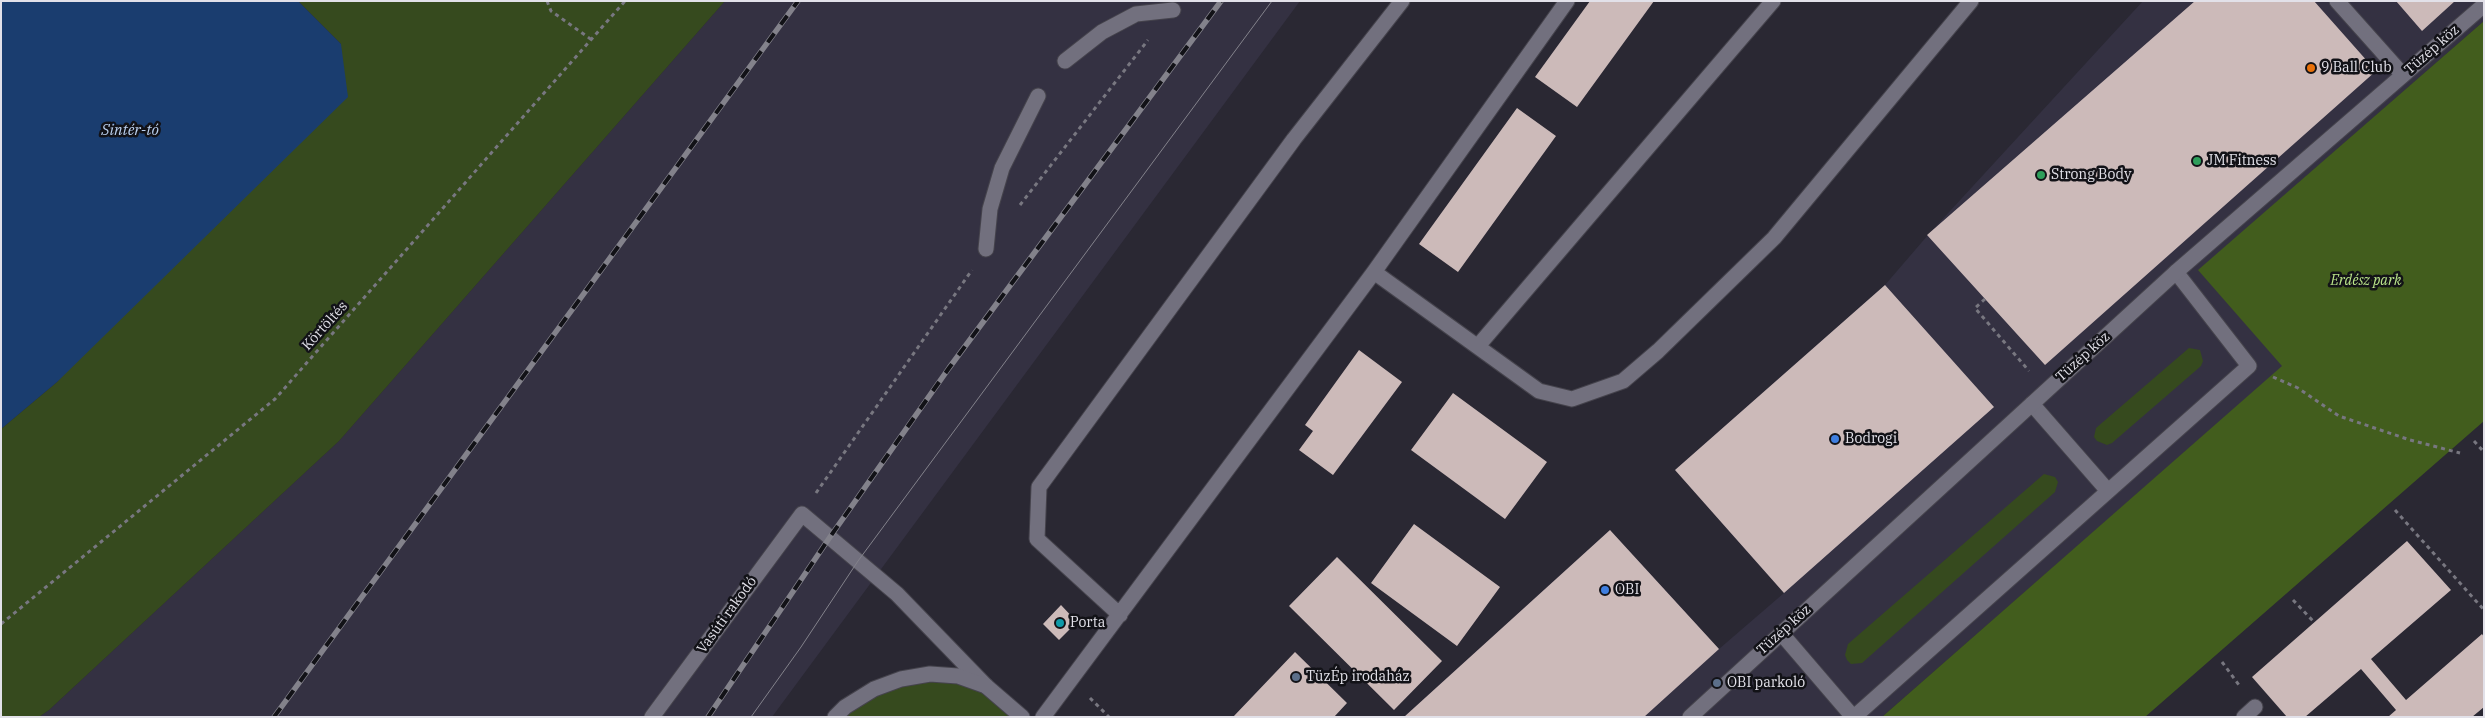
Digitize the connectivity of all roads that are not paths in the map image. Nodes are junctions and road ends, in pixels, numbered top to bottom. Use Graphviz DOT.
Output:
graph roads {
  1 [pos="1402,1"];
  2 [pos="1567,1"];
  3 [pos="1773,1"];
  4 [pos="1972,1"];
  5 [pos="2337,1"];
  6 [pos="2484,5"];
  7 [pos="1173,10"];
  8 [pos="1065,61"];
  9 [pos="2404,75"];
  10 [pos="1038,96"];
  11 [pos="986,249"];
  12 [pos="1374,272"];
  13 [pos="2176,272"];
  14 [pos="1478,346"];
  15 [pos="2032,404"];
  16 [pos="2108,491"];
  17 [pos="1120,615"];
  18 [pos="1782,633"];
  19 [pos="986,686"];
  20 [pos="652,717"];
  21 [pos="835,717"];
  22 [pos="1022,717"];
  23 [pos="1043,717"];
  24 [pos="1690,717"];
  25 [pos="1854,717"];
  1 -- 17 [label="street"];
  2 -- 12 [label="street"];
  3 -- 14 [label="street"];
  4 -- 14 [label="street"];
  5 -- 9 [label="street"];
  6 -- 9 [label="street, Tüzép köz"];
  7 -- 8 [label="street"];
  9 -- 13 [label="street, Tüzép köz"];
  10 -- 11 [label="street"];
  12 -- 14 [label="street"];
  12 -- 17 [label="street"];
  13 -- 15 [label="street, Tüzép köz"];
  13 -- 16 [label="street"];
  15 -- 16 [label="street"];
  15 -- 18 [label="street, Tüzép köz"];
  16 -- 25 [label="street"];
  17 -- 23 [label="street"];
  18 -- 24 [label="street, Tüzép köz"];
  18 -- 25 [label="street"];
  19 -- 20 [label="street, Vasúti rakodó"];
  19 -- 21 [label="street"];
  19 -- 22 [label="street"];
}
